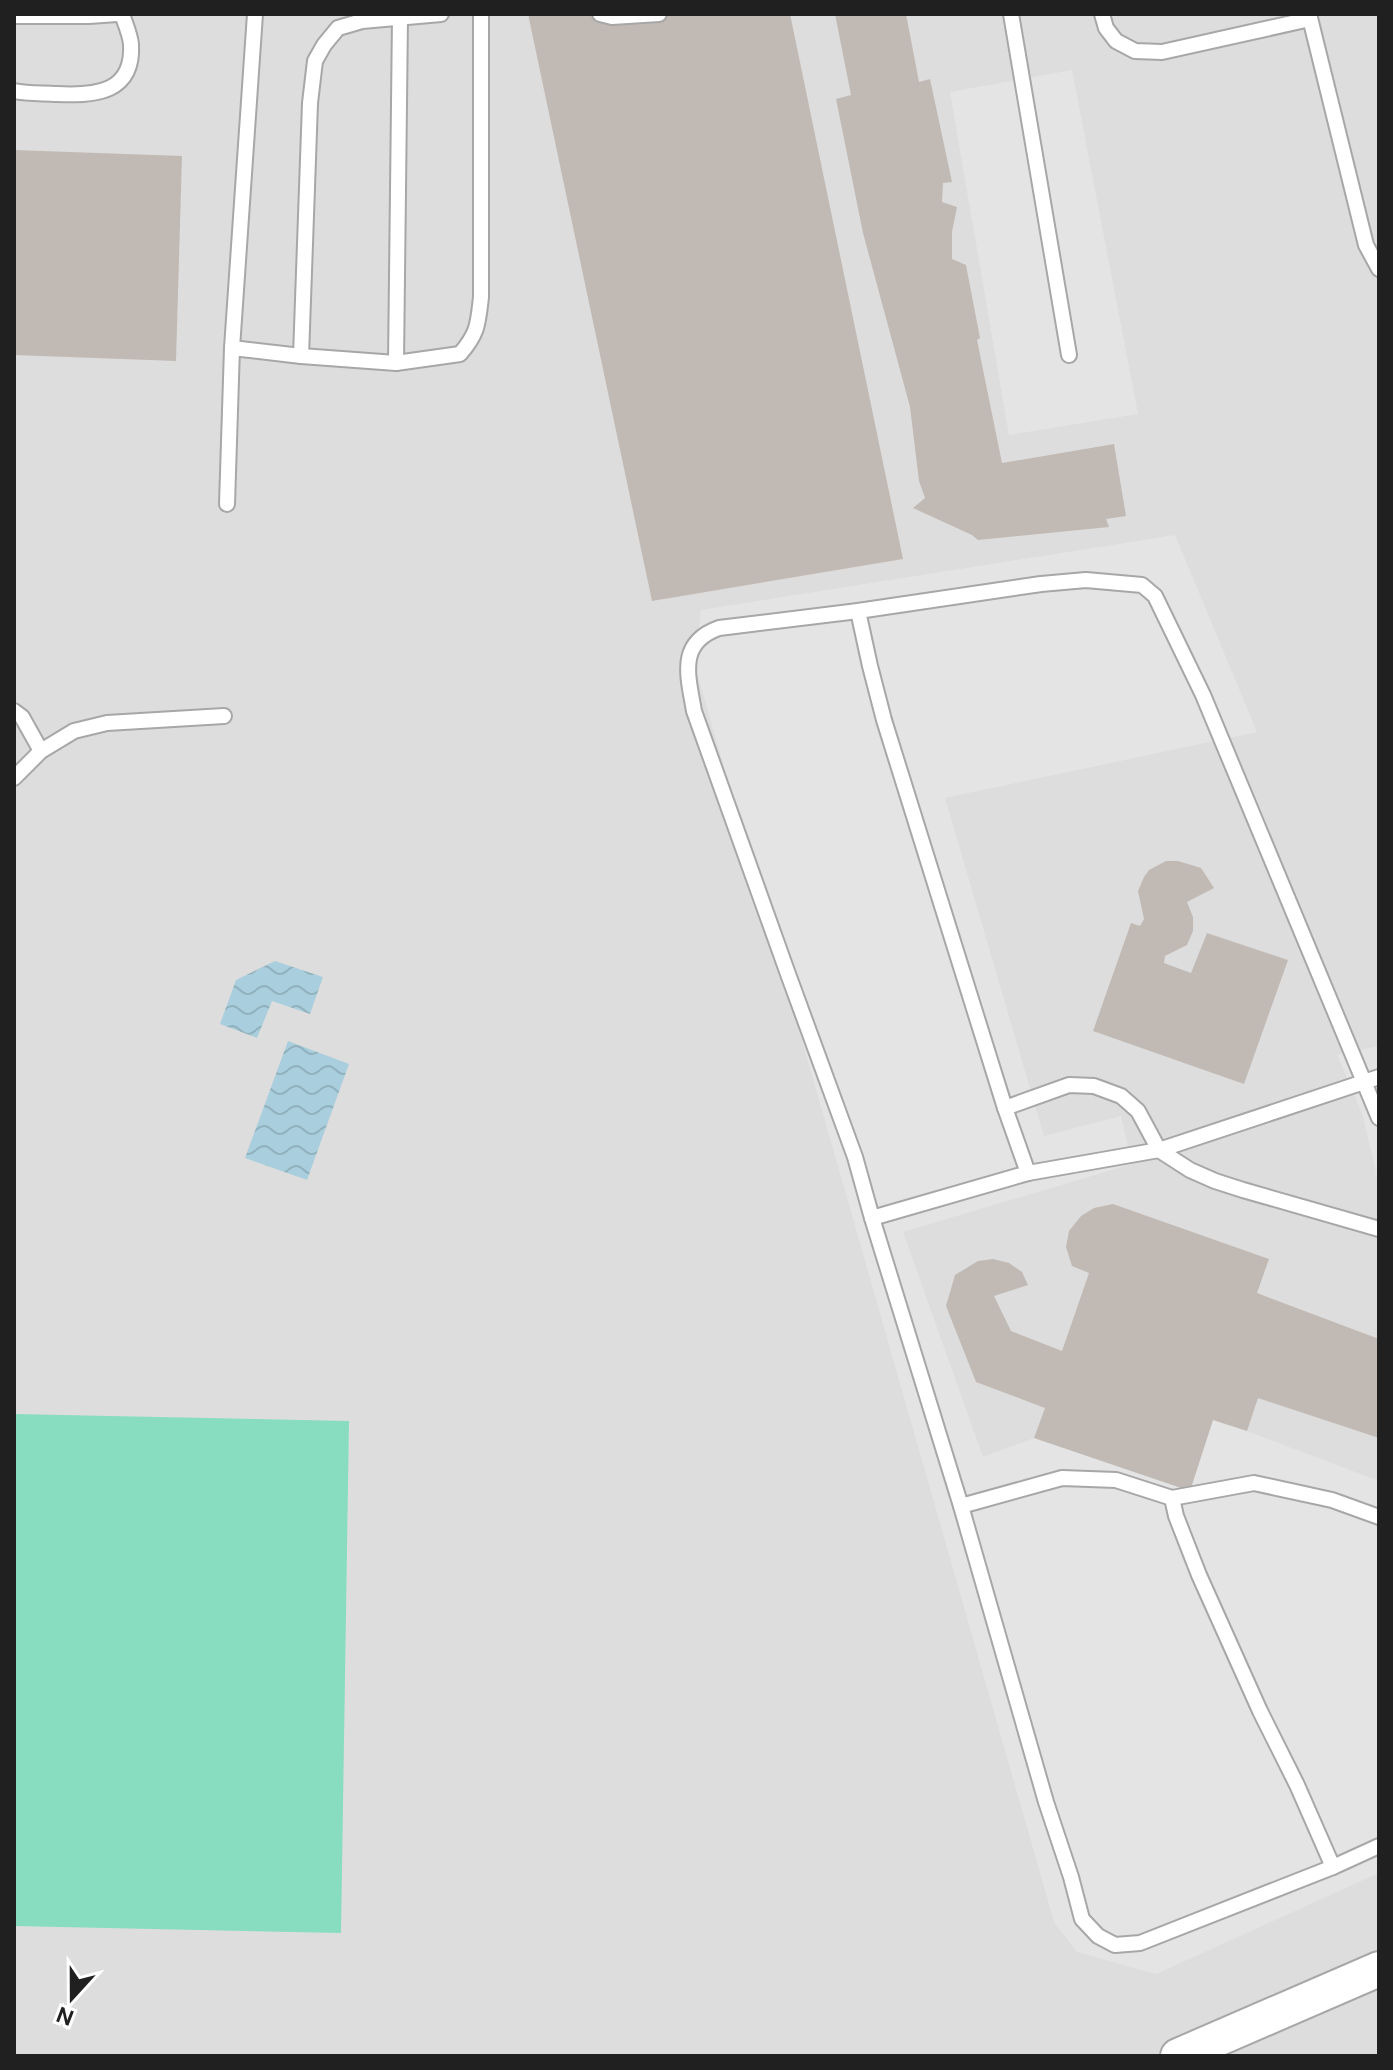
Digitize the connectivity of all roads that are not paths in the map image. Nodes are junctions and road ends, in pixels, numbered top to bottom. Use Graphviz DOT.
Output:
graph roads {
  1 [pos="120,14"];
  2 [pos="255,14"];
  3 [pos="441,14"];
  4 [pos="481,14"];
  5 [pos="600,14"];
  6 [pos="659,14"];
  7 [pos="1011,14"];
  8 [pos="1102,14"];
  9 [pos="65,15"];
  10 [pos="14,16"];
  11 [pos="1310,16"];
  12 [pos="400,17"];
  13 [pos="14,91"];
  14 [pos="1379,269"];
  15 [pos="232,348"];
  16 [pos="1069,355"];
  17 [pos="301,356"];
  18 [pos="396,363"];
  19 [pos="227,504"];
  20 [pos="858,611"];
  21 [pos="14,711"];
  22 [pos="224,716"];
  23 [pos="41,751"];
  24 [pos="14,778"];
  25 [pos="1379,1077"];
  26 [pos="1363,1082"];
  27 [pos="1005,1108"];
  28 [pos="1379,1118"];
  29 [pos="1159,1150"];
  30 [pos="1028,1173"];
  31 [pos="872,1218"];
  32 [pos="1379,1229"];
  33 [pos="1172,1498"];
  34 [pos="961,1506"];
  35 [pos="1379,1517"];
  36 [pos="1379,1846"];
  37 [pos="1333,1867"];
  38 [pos="1379,1969"];
  39 [pos="1178,2056"];
  1 -- 9 [label="lane"];
  1 -- 13 [label="lane"];
  2 -- 15 [label="lane"];
  3 -- 12 [label="lane"];
  4 -- 18 [label="lane"];
  5 -- 6 [label="lane"];
  7 -- 16 [label="lane"];
  8 -- 11 [label="lane"];
  9 -- 10 [label="lane"];
  11 -- 14 [label="lane"];
  12 -- 17 [label="lane"];
  12 -- 18 [label="lane"];
  15 -- 17 [label="lane"];
  15 -- 19 [label="lane"];
  17 -- 18 [label="lane"];
  20 -- 26 [label="lane"];
  20 -- 27 [label="lane"];
  20 -- 31 [label="lane"];
  21 -- 23 [label="lane"];
  22 -- 23 [label="lane"];
  23 -- 24 [label="lane"];
  25 -- 26 [label="lane"];
  26 -- 28 [label="lane"];
  26 -- 29 [label="lane"];
  27 -- 29 [label="lane"];
  27 -- 30 [label="lane"];
  29 -- 30 [label="lane"];
  29 -- 32 [label="lane"];
  30 -- 31 [label="lane"];
  31 -- 34 [label="lane"];
  33 -- 34 [label="lane"];
  33 -- 35 [label="lane"];
  33 -- 37 [label="lane"];
  34 -- 37 [label="lane"];
  36 -- 37 [label="lane"];
  38 -- 39 [label="street"];
}
